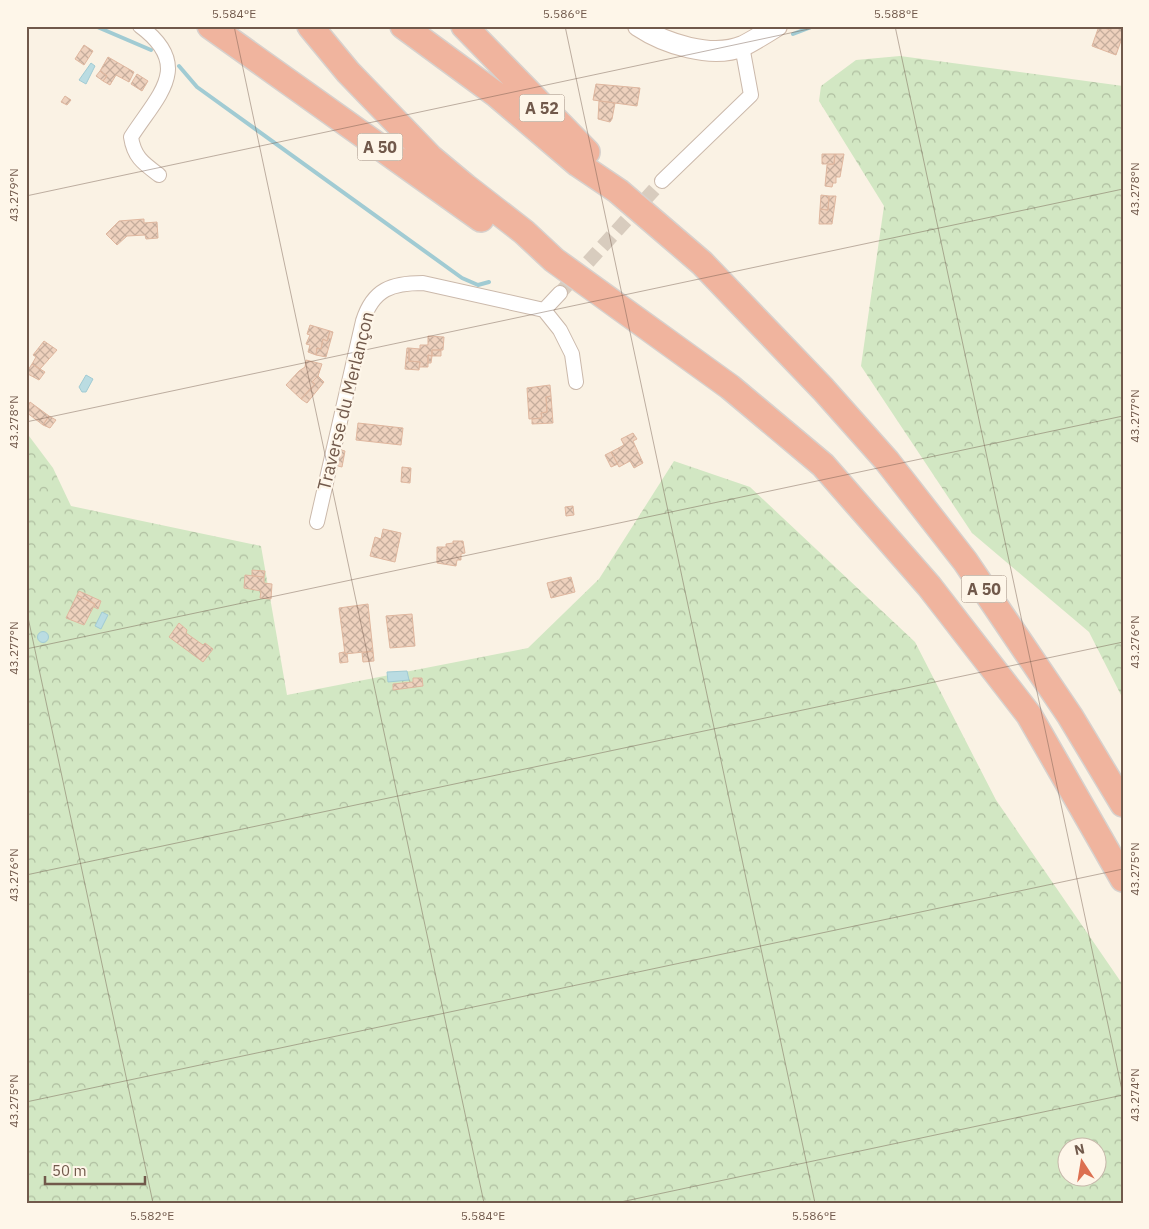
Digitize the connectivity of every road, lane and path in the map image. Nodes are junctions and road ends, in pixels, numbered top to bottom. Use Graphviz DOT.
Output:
graph roads {
  1 [pos="140,26"];
  2 [pos="210,26"];
  3 [pos="310,26"];
  4 [pos="403,26"];
  5 [pos="464,26"];
  6 [pos="638,26"];
  7 [pos="777,26"];
  8 [pos="742,46"];
  9 [pos="159,175"];
  10 [pos="662,181"];
  11 [pos="618,191"];
  12 [pos="554,260"];
  13 [pos="560,293"];
  14 [pos="544,310"];
  15 [pos="576,382"];
  16 [pos="317,522"];
  17 [pos="1123,804"];
  18 [pos="1123,878"];
  1 -- 9 [label="street"];
  2 -- 12 [label="highway, A 50"];
  3 -- 12 [label="highway"];
  4 -- 11 [label="highway, A 50"];
  5 -- 11 [label="highway, A 52"];
  6 -- 8 [label="main road"];
  7 -- 8 [label="main road"];
  8 -- 10 [label="street"];
  11 -- 17 [label="highway, A 50"];
  12 -- 18 [label="highway, A 50"];
  13 -- 14 [label="street"];
  14 -- 15 [label="street"];
  14 -- 16 [label="street, Traverse du Merlançon"];
}
